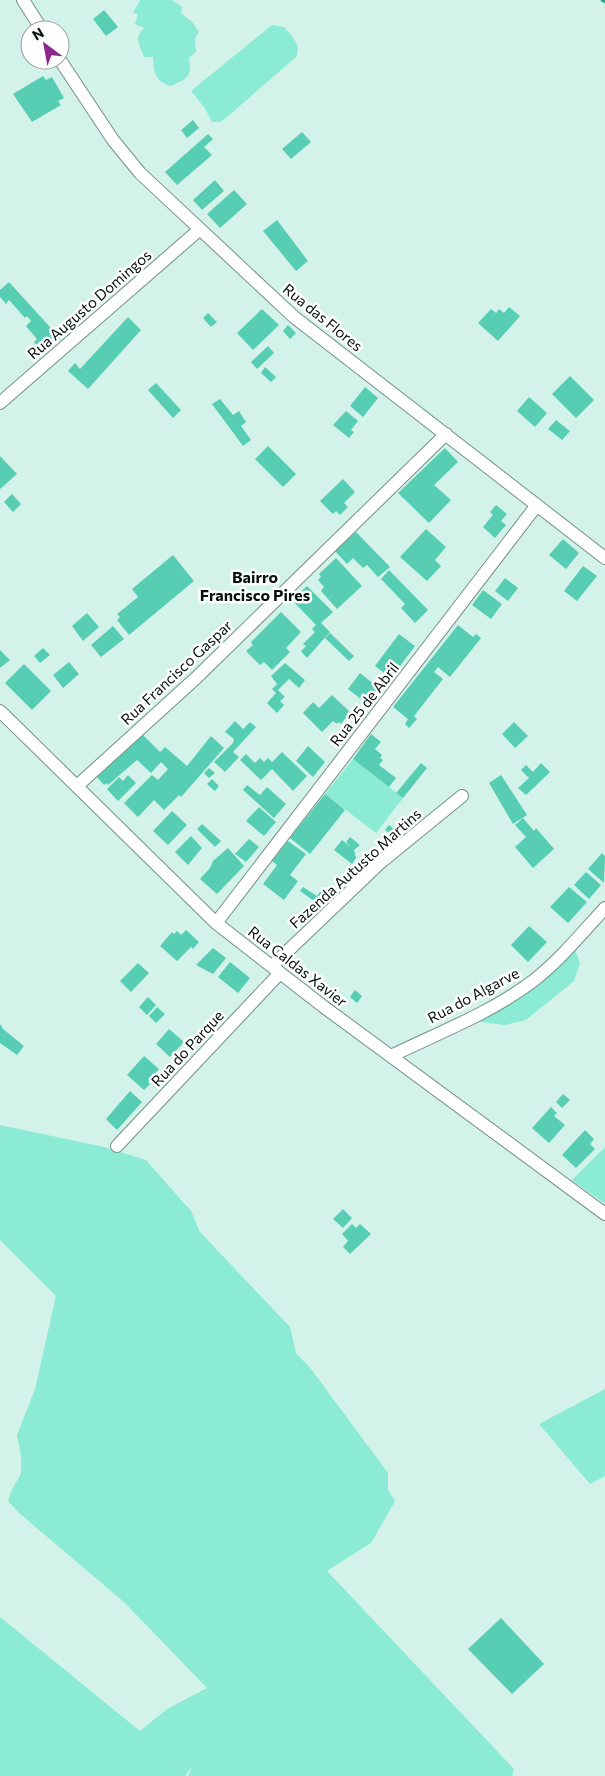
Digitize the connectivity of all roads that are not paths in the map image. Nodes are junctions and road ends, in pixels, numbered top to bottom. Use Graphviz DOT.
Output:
graph roads {
  1 [pos="23,0"];
  2 [pos="36,20"];
  3 [pos="67,70"];
  4 [pos="199,230"];
  5 [pos="0,403"];
  6 [pos="446,434"];
  7 [pos="537,505"];
  8 [pos="605,558"];
  9 [pos="0,711"];
  10 [pos="77,786"];
  11 [pos="462,796"];
  12 [pos="605,908"];
  13 [pos="216,923"];
  14 [pos="276,969"];
  15 [pos="391,1056"];
  16 [pos="117,1146"];
  17 [pos="605,1214"];
  1 -- 2 [label="street"];
  3 -- 4 [label="street, Rua das Flores"];
  4 -- 5 [label="street, Rua Augusto Domingos"];
  4 -- 6 [label="street, Rua das Flores"];
  6 -- 7 [label="street, Rua das Flores"];
  6 -- 10 [label="street, Rua Francisco Gaspar"];
  7 -- 8 [label="street, Rua das Flores"];
  7 -- 13 [label="street, Rua 25 de Abril"];
  9 -- 10 [label="street, Rua Caldas Xavier"];
  10 -- 13 [label="street, Rua Caldas Xavier"];
  11 -- 14 [label="street, Fazenda Autusto Martins"];
  12 -- 15 [label="street, Rua do Algarve"];
  13 -- 14 [label="street, Rua Caldas Xavier"];
  14 -- 15 [label="street, Rua Caldas Xavier"];
  14 -- 16 [label="street, Rua do Parque"];
  15 -- 17 [label="street, Rua Caldas Xavier"];
}
